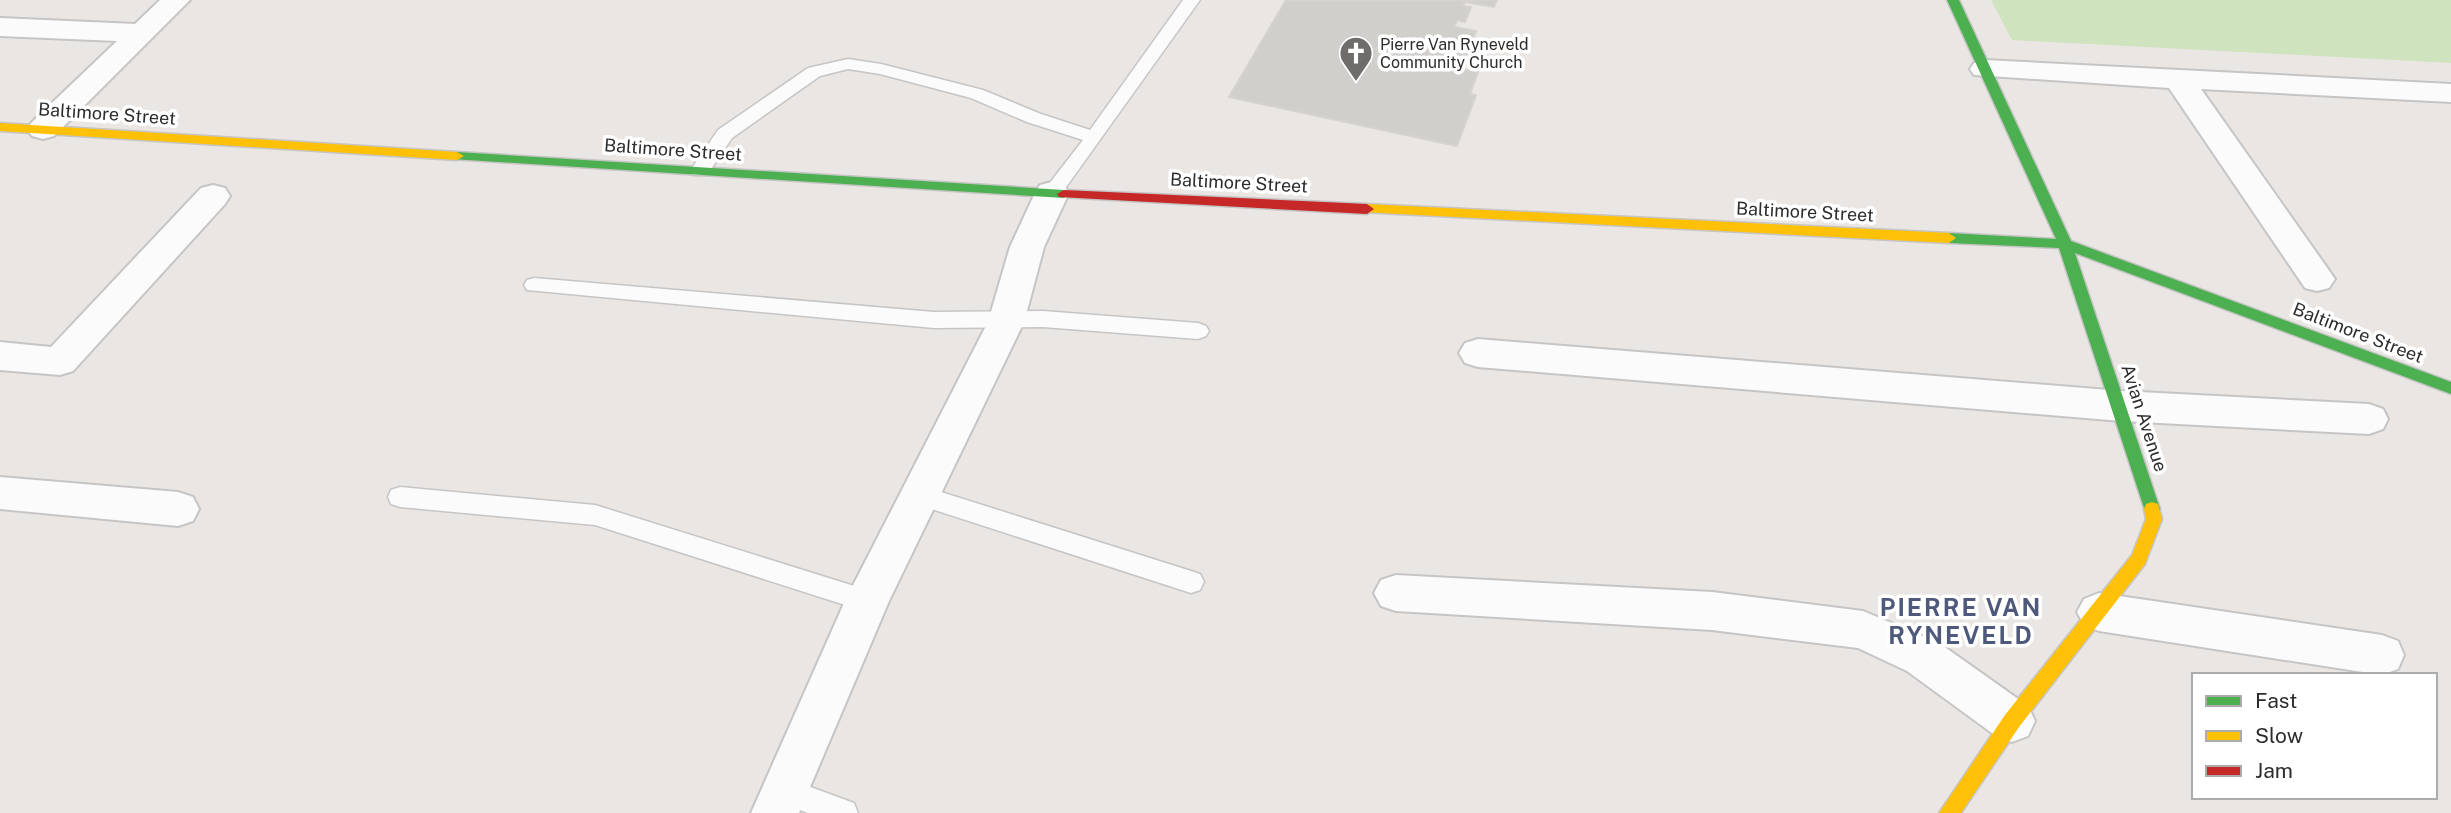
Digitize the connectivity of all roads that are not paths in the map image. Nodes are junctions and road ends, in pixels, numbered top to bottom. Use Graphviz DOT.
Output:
graph roads {
  1 [pos="176,0"];
  2 [pos="1192,0"];
  3 [pos="1953,0"];
  4 [pos="0,27"];
  5 [pos="140,33"];
  6 [pos="1985,69"];
  7 [pos="2177,77"];
  8 [pos="2451,93"];
  9 [pos="43,129"];
  10 [pos="4,130"];
  11 [pos="1094,137"];
  12 [pos="700,171"];
  13 [pos="1052,193"];
  14 [pos="212,196"];
  15 [pos="2066,244"];
  16 [pos="2317,279"];
  17 [pos="534,285"];
  18 [pos="1006,322"];
  19 [pos="1198,331"];
  20 [pos="1478,353"];
  21 [pos="0,356"];
  22 [pos="2451,388"];
  23 [pos="2121,406"];
  24 [pos="2369,419"];
  25 [pos="0,493"];
  26 [pos="919,495"];
  27 [pos="401,497"];
  28 [pos="178,509"];
  29 [pos="1191,582"];
  30 [pos="1396,593"];
  31 [pos="867,601"];
  32 [pos="2099,612"];
  33 [pos="2382,656"];
  34 [pos="2012,721"];
  35 [pos="780,802"];
  36 [pos="844,813"];
  37 [pos="1949,813"];
  1 -- 5 [label="street"];
  2 -- 11 [label="lane"];
  3 -- 6 [label="street, Avian Avenue"];
  4 -- 5 [label="street"];
  5 -- 9 [label="street"];
  6 -- 7 [label="street"];
  6 -- 15 [label="street, Avian Avenue"];
  7 -- 8 [label="street"];
  7 -- 16 [label="street"];
  9 -- 10 [label="street, Baltimore Street"];
  9 -- 12 [label="street, Baltimore Street"];
  11 -- 12 [label="lane"];
  11 -- 13 [label="lane"];
  12 -- 13 [label="street, Baltimore Street"];
  13 -- 15 [label="street, Baltimore Street"];
  13 -- 18 [label="street"];
  14 -- 21 [label="street"];
  15 -- 22 [label="street, Baltimore Street"];
  15 -- 23 [label="street, Avian Avenue"];
  17 -- 18 [label="lane"];
  18 -- 19 [label="lane"];
  18 -- 26 [label="street"];
  20 -- 23 [label="street"];
  23 -- 24 [label="street"];
  23 -- 32 [label="street, Avian Avenue"];
  25 -- 28 [label="street"];
  26 -- 29 [label="lane"];
  26 -- 31 [label="street"];
  27 -- 31 [label="lane"];
  30 -- 34 [label="street"];
  31 -- 35 [label="street"];
  32 -- 33 [label="street"];
  32 -- 34 [label="street, Avian Avenue"];
  34 -- 37 [label="street, Avian Avenue"];
  35 -- 36 [label="lane"];
}
